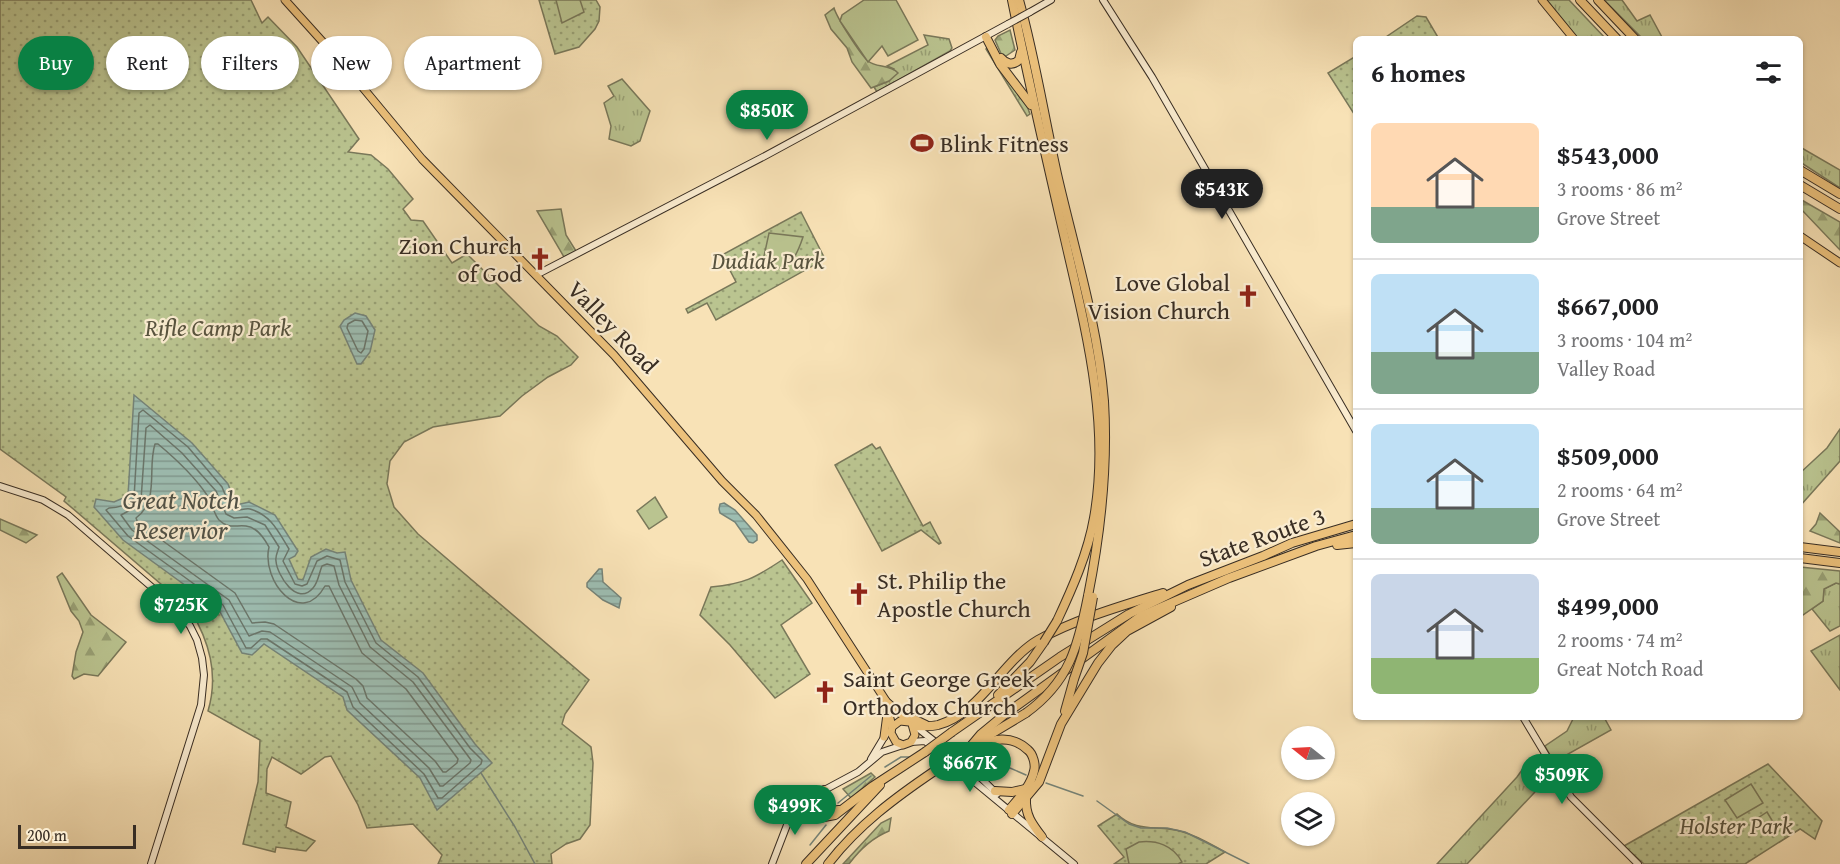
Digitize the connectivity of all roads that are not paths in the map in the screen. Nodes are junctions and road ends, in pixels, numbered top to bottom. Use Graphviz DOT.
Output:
graph roads {
  1 [pos="285,0"];
  2 [pos="1012,0"];
  3 [pos="1020,0"];
  4 [pos="1051,0"];
  5 [pos="1103,0"];
  6 [pos="1542,0"];
  7 [pos="1580,0"];
  8 [pos="1598,0"];
  9 [pos="1026,12"];
  10 [pos="1572,36"];
  11 [pos="1614,36"];
  12 [pos="1632,36"];
  13 [pos="986,37"];
  14 [pos="1020,41"];
  15 [pos="992,48"];
  16 [pos="1036,114"];
  17 [pos="1803,172"];
  18 [pos="1803,187"];
  19 [pos="1840,194"];
  20 [pos="1840,209"];
  21 [pos="1803,238"];
  22 [pos="1840,263"];
  23 [pos="536,275"];
  24 [pos="1353,426"];
  25 [pos="0,486"];
  26 [pos="1353,525"];
  27 [pos="1353,536"];
  28 [pos="1353,543"];
  29 [pos="1803,545"];
  30 [pos="1803,546"];
  31 [pos="1840,548"];
  32 [pos="1840,552"];
  33 [pos="1289,557"];
  34 [pos="1803,558"];
  35 [pos="1840,563"];
  36 [pos="1181,588"];
  37 [pos="1190,594"];
  38 [pos="1090,597"];
  39 [pos="886,701"];
  40 [pos="887,711"];
  41 [pos="899,712"];
  42 [pos="1525,720"];
  43 [pos="912,724"];
  44 [pos="1061,724"];
  45 [pos="930,727"];
  46 [pos="892,729"];
  47 [pos="952,732"];
  48 [pos="884,737"];
  49 [pos="911,741"];
  50 [pos="903,745"];
  51 [pos="970,747"];
  52 [pos="868,764"];
  53 [pos="885,779"];
  54 [pos="1025,789"];
  55 [pos="824,790"];
  56 [pos="995,792"];
  57 [pos="1026,798"];
  58 [pos="840,810"];
  59 [pos="1012,811"];
  60 [pos="795,815"];
  61 [pos="1042,837"];
  62 [pos="151,864"];
  63 [pos="772,864"];
  64 [pos="806,864"];
  65 [pos="828,864"];
  66 [pos="1074,864"];
  67 [pos="1638,864"];
  1 -- 23 [label="main road, Valley Road"];
  2 -- 14 [label="highway"];
  3 -- 9 [label="highway"];
  4 -- 9 [label="street"];
  5 -- 24 [label="street"];
  6 -- 10 [label="main road"];
  7 -- 11 [label="highway"];
  8 -- 12 [label="highway"];
  9 -- 13 [label="street, bridge"];
  9 -- 38 [label="highway"];
  13 -- 15 [label="highway"];
  13 -- 23 [label="street"];
  14 -- 15 [label="highway"];
  14 -- 16 [label="highway"];
  15 -- 16 [label="highway"];
  16 -- 47 [label="highway, bridge"];
  17 -- 19 [label="highway"];
  18 -- 20 [label="highway"];
  21 -- 22 [label="main road"];
  23 -- 39 [label="main road, Valley Road"];
  25 -- 62 [label="street"];
  26 -- 36 [label="highway, State Route 3"];
  27 -- 33 [label="highway, State Route 3"];
  28 -- 33 [label="highway"];
  29 -- 31 [label="highway"];
  30 -- 32 [label="highway"];
  33 -- 37 [label="highway, State Route 3"];
  34 -- 35 [label="highway"];
  36 -- 45 [label="highway"];
  36 -- 47 [label="highway"];
  37 -- 44 [label="highway"];
  37 -- 51 [label="highway"];
  38 -- 44 [label="highway, bridge"];
  38 -- 51 [label="highway, bridge"];
  39 -- 40 [label="main road, Valley Road"];
  39 -- 41 [label="main road, Valley Road"];
  40 -- 46 [label="main road, Valley Road"];
  40 -- 48 [label="main road"];
  41 -- 43 [label="main road, Valley Road"];
  41 -- 45 [label="highway"];
  42 -- 67 [label="street"];
  43 -- 45 [label="highway"];
  43 -- 46 [label="main road"];
  43 -- 49 [label="main road"];
  43 -- 56 [label="street, Valley Road"];
  44 -- 57 [label="highway"];
  46 -- 48 [label="street"];
  46 -- 50 [label="main road"];
  47 -- 53 [label="highway, bridge"];
  48 -- 52 [label="street"];
  49 -- 50 [label="main road"];
  49 -- 59 [label="street, Valley Road"];
  50 -- 52 [label="street"];
  51 -- 54 [label="highway"];
  51 -- 65 [label="highway, bridge"];
  52 -- 55 [label="street"];
  53 -- 58 [label="highway"];
  53 -- 64 [label="highway"];
  54 -- 56 [label="highway"];
  54 -- 59 [label="highway"];
  55 -- 58 [label="highway"];
  55 -- 60 [label="street"];
  56 -- 59 [label="street, Valley Road"];
  57 -- 59 [label="highway"];
  57 -- 61 [label="highway"];
  58 -- 60 [label="highway"];
  59 -- 61 [label="street, Valley Road"];
  60 -- 63 [label="street"];
  61 -- 66 [label="street, Valley Road"];
}
